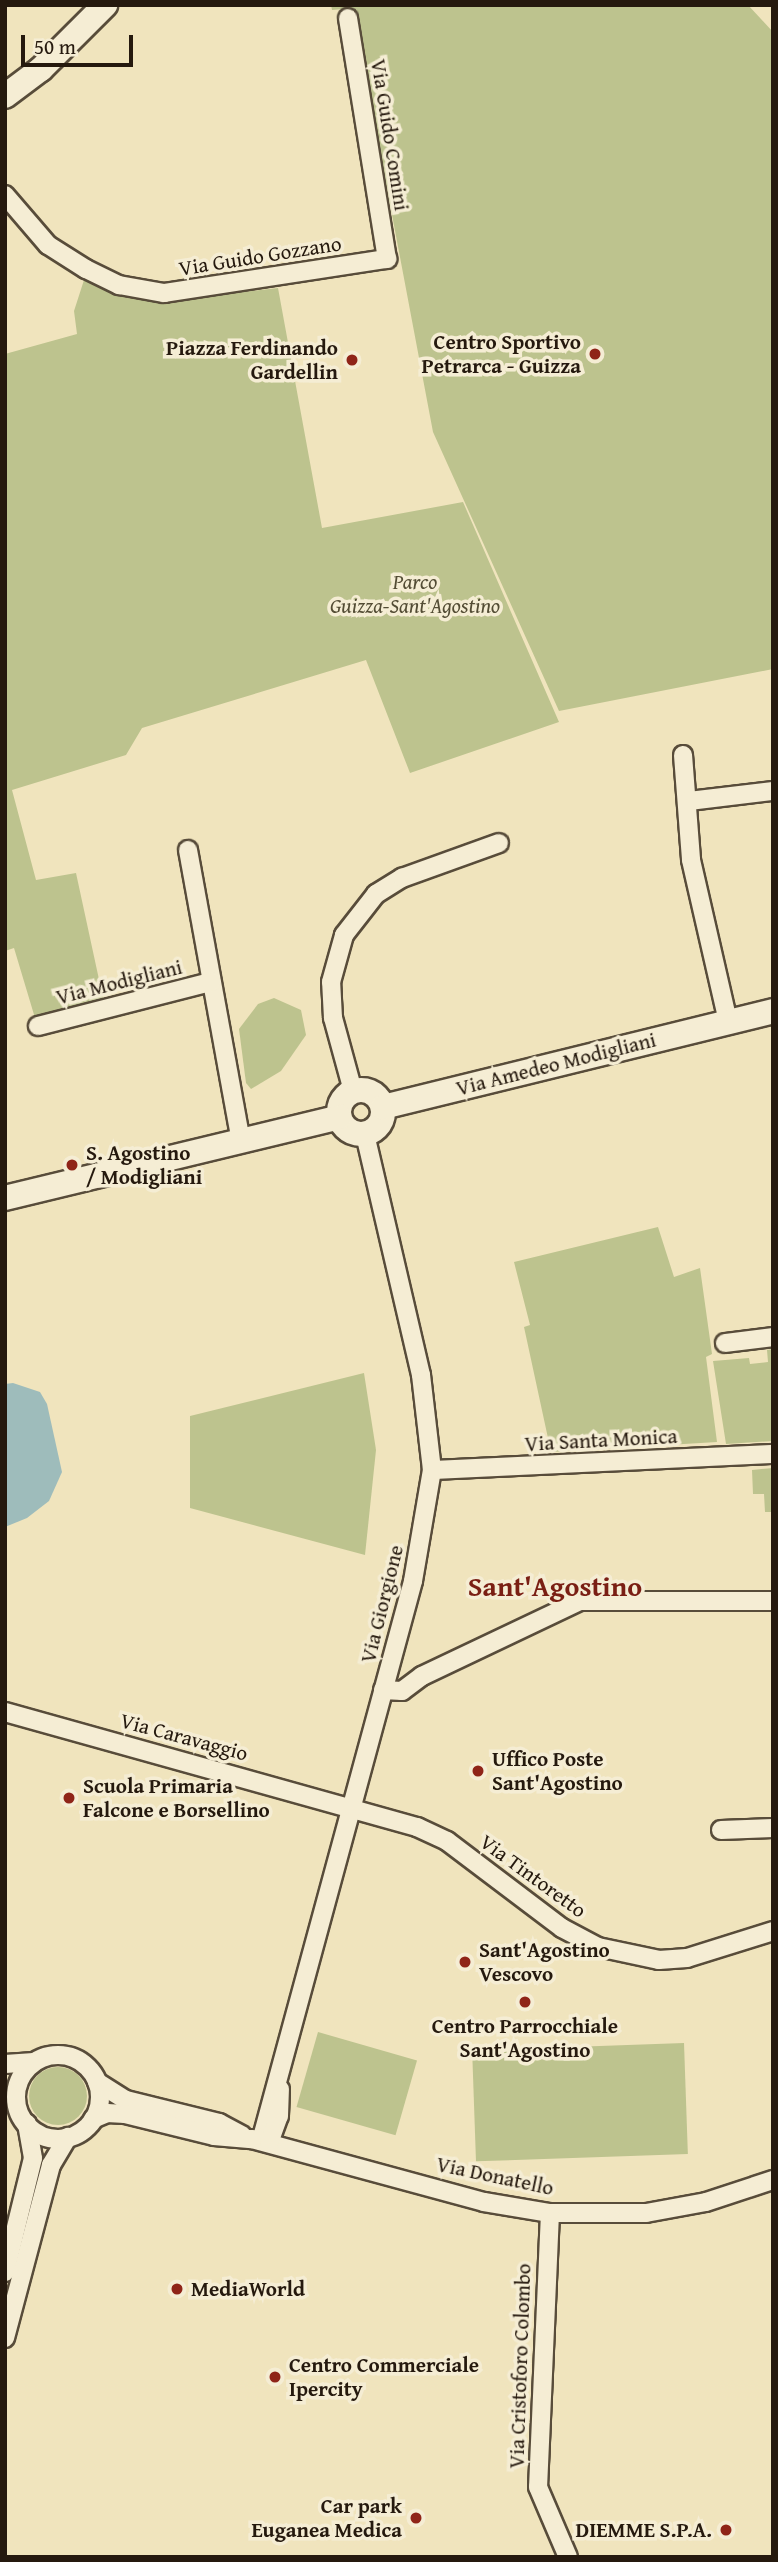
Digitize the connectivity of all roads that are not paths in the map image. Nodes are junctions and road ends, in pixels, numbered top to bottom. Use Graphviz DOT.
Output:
graph roads {
  1 [pos="105,5"];
  2 [pos="348,18"];
  3 [pos="5,96"];
  4 [pos="5,195"];
  5 [pos="387,259"];
  6 [pos="683,755"];
  7 [pos="773,791"];
  8 [pos="689,801"];
  9 [pos="499,843"];
  10 [pos="188,850"];
  11 [pos="211,982"];
  12 [pos="773,1011"];
  13 [pos="728,1021"];
  14 [pos="37,1026"];
  15 [pos="354,1091"];
  16 [pos="383,1107"];
  17 [pos="339,1117"];
  18 [pos="365,1135"];
  19 [pos="241,1141"];
  20 [pos="5,1198"];
  21 [pos="773,1338"];
  22 [pos="725,1343"];
  23 [pos="773,1454"];
  24 [pos="432,1470"];
  25 [pos="773,1601"];
  26 [pos="383,1690"];
  27 [pos="5,1712"];
  28 [pos="352,1807"];
  29 [pos="773,1828"];
  30 [pos="721,1830"];
  31 [pos="773,1931"];
  32 [pos="34,2062"];
  33 [pos="5,2064"];
  34 [pos="97,2082"];
  35 [pos="11,2092"];
  36 [pos="272,2115"];
  37 [pos="93,2119"];
  38 [pos="27,2124"];
  39 [pos="234,2131"];
  40 [pos="68,2137"];
  41 [pos="260,2141"];
  42 [pos="295,2149"];
  43 [pos="773,2180"];
  44 [pos="550,2213"];
  45 [pos="5,2272"];
  46 [pos="5,2338"];
  47 [pos="568,2557"];
  1 -- 3 [label="street"];
  2 -- 5 [label="street, Via Guido Comini"];
  4 -- 5 [label="street, Via Guido Gozzano"];
  6 -- 8 [label="street"];
  7 -- 8 [label="street"];
  8 -- 13 [label="street"];
  9 -- 15 [label="street"];
  10 -- 11 [label="street, Via Modigliani"];
  11 -- 14 [label="street, Via Modigliani"];
  11 -- 19 [label="street, Via Modigliani"];
  12 -- 13 [label="street, Via Amedeo Modigliani"];
  13 -- 16 [label="street, Via Amedeo Modigliani"];
  15 -- 16 [label="street"];
  15 -- 17 [label="street"];
  16 -- 18 [label="street"];
  17 -- 18 [label="street"];
  17 -- 19 [label="street"];
  18 -- 24 [label="street, Via Giorgione"];
  19 -- 20 [label="street"];
  21 -- 22 [label="street"];
  23 -- 24 [label="street, Via Santa Monica"];
  24 -- 26 [label="street, Via Giorgione"];
  25 -- 26 [label="street"];
  26 -- 28 [label="street, Via Giorgione"];
  27 -- 28 [label="street, Via Caravaggio"];
  28 -- 31 [label="street, Via Tintoretto"];
  28 -- 36 [label="street, Via Giorgione"];
  29 -- 30 [label="street"];
  32 -- 33 [label="street, Via Donatello"];
  32 -- 34 [label="street, Via Donatello"];
  32 -- 35 [label="street"];
  34 -- 37 [label="street"];
  34 -- 39 [label="street, Via Donatello"];
  35 -- 38 [label="street"];
  36 -- 39 [label="street"];
  36 -- 41 [label="street, Via Giorgione"];
  36 -- 42 [label="street"];
  37 -- 40 [label="street, Via Donatello"];
  37 -- 41 [label="street, Via Donatello"];
  38 -- 40 [label="street"];
  38 -- 45 [label="street"];
  39 -- 41 [label="street, Via Donatello"];
  40 -- 46 [label="street"];
  41 -- 42 [label="street, Via Donatello"];
  42 -- 44 [label="street, Via Donatello"];
  43 -- 44 [label="street, Via Donatello"];
  44 -- 47 [label="street, Via Cristoforo Colombo"];
}
